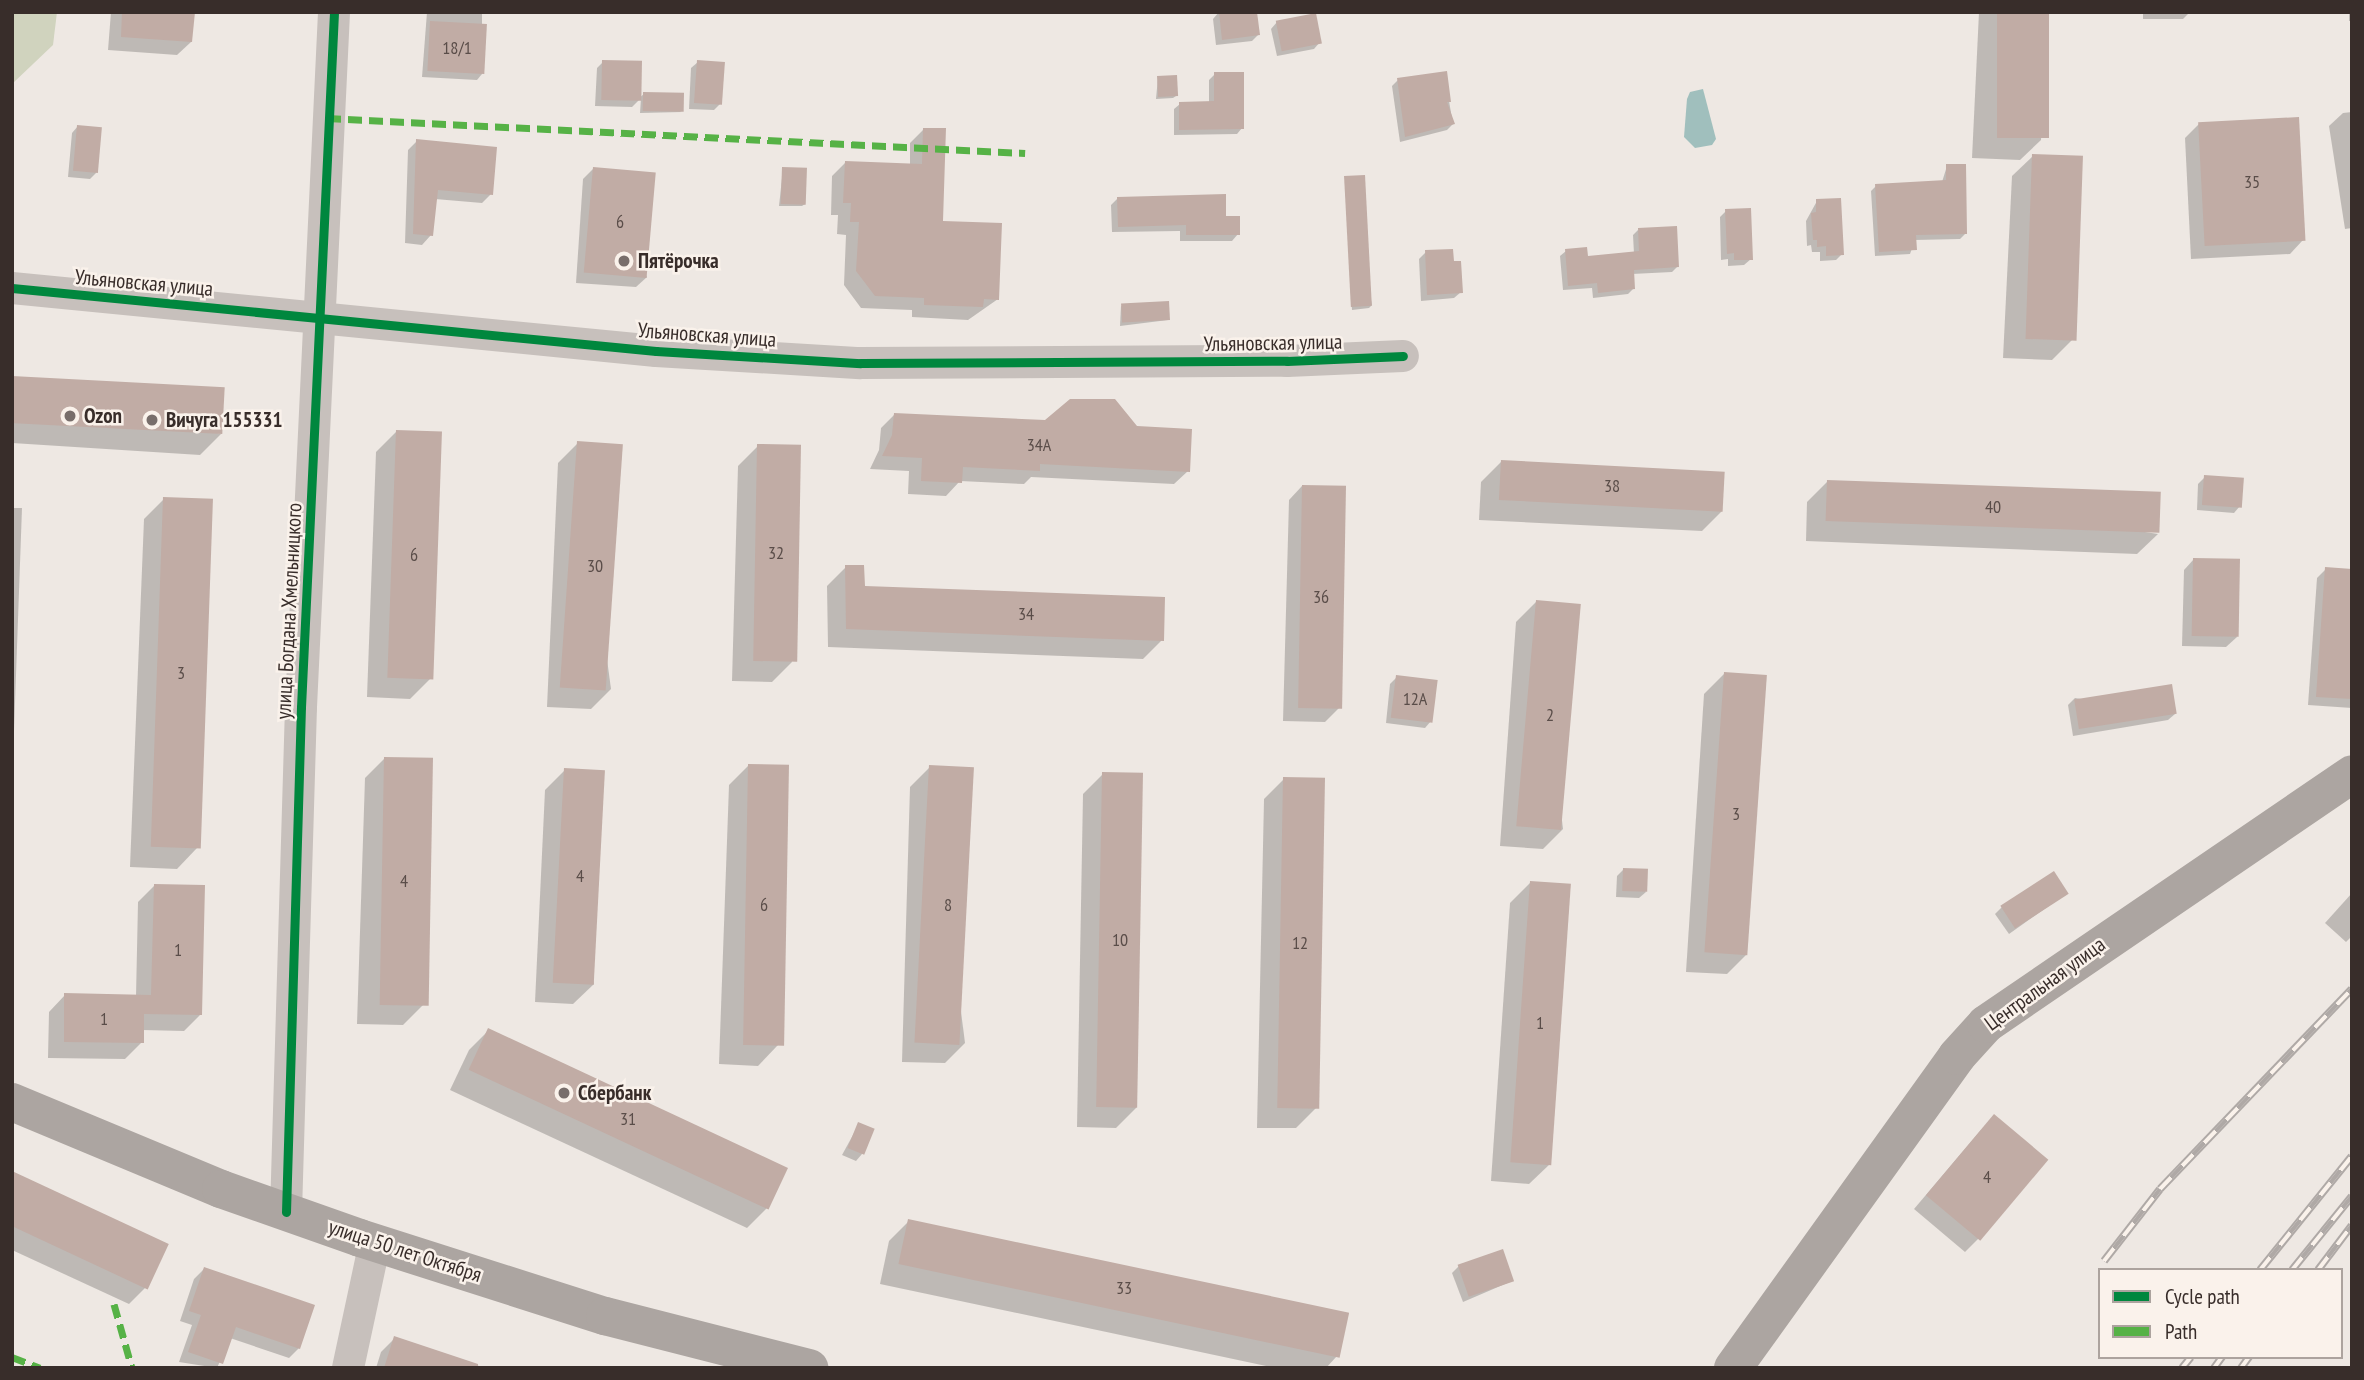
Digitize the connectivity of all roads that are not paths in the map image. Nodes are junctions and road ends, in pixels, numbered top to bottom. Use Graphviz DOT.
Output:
graph roads {
  1 [pos="334,12"];
  2 [pos="12,288"];
  3 [pos="318,317"];
  4 [pos="1403,356"];
  5 [pos="2352,774"];
  6 [pos="12,1102"];
  7 [pos="286,1212"];
  8 [pos="375,1242"];
  9 [pos="742,1360"];
  10 [pos="348,1368"];
  11 [pos="809,1368"];
  12 [pos="1733,1368"];
  1 -- 3 [label="street, улица Богдана Хмельницкого"];
  2 -- 3 [label="street, Ульяновская улица"];
  3 -- 4 [label="street, Ульяновская улица"];
  3 -- 7 [label="street, улица Богдана Хмельницкого"];
  5 -- 12 [label="main road, Центральная улица"];
  6 -- 7 [label="main road, улица 50 лет Октября"];
  7 -- 8 [label="main road, улица 50 лет Октября"];
  8 -- 9 [label="main road, улица 50 лет Октября"];
  8 -- 10 [label="street"];
  9 -- 11 [label="main road, улица 50 лет Октября"];
}
